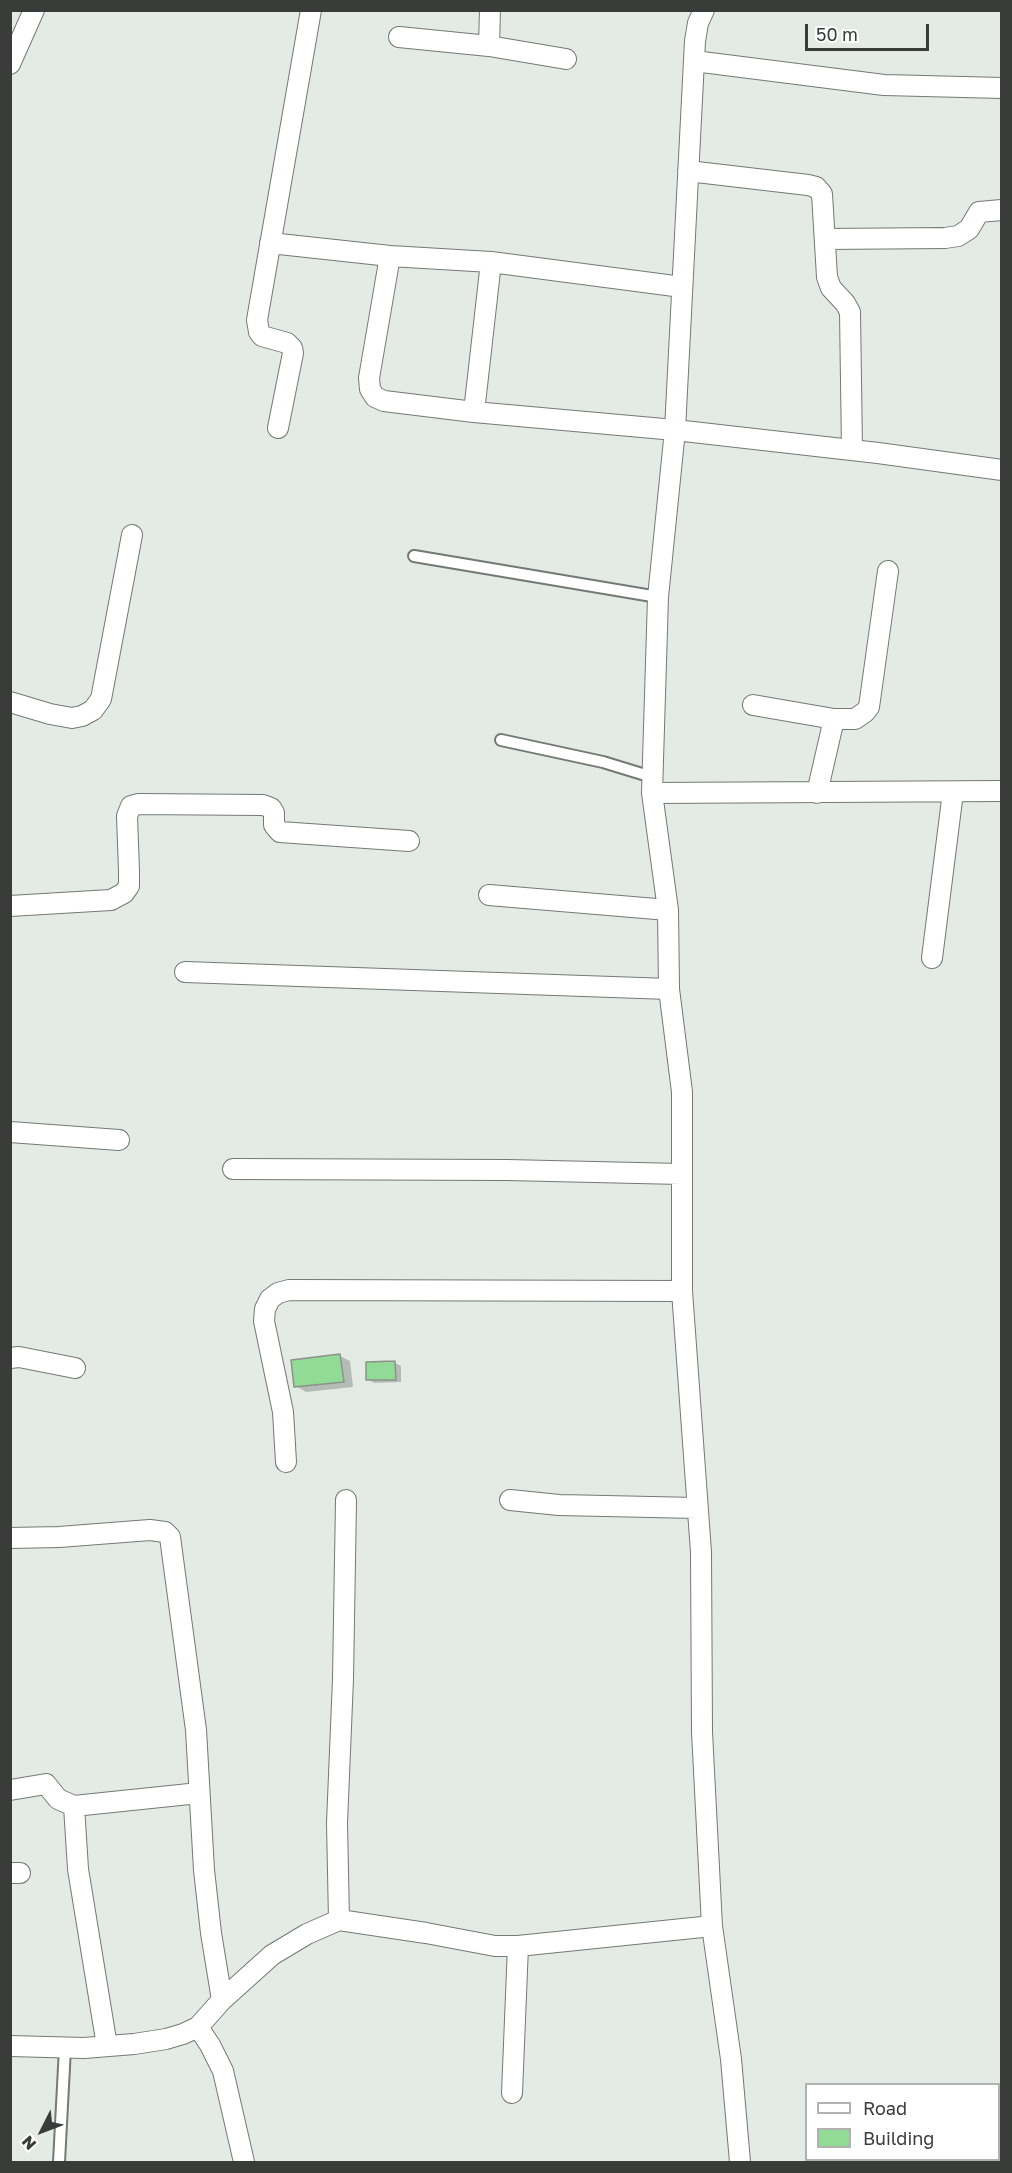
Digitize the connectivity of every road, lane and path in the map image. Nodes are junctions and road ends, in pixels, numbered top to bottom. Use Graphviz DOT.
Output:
graph roads {
  1 [pos="34,10"];
  2 [pos="311,10"];
  3 [pos="490,10"];
  4 [pos="704,10"];
  5 [pos="399,37"];
  6 [pos="489,46"];
  7 [pos="566,59"];
  8 [pos="694,62"];
  9 [pos="10,64"];
  10 [pos="1002,88"];
  11 [pos="688,171"];
  12 [pos="1002,210"];
  13 [pos="825,239"];
  14 [pos="270,243"];
  15 [pos="390,256"];
  16 [pos="491,262"];
  17 [pos="682,287"];
  18 [pos="474,412"];
  19 [pos="278,428"];
  20 [pos="675,430"];
  21 [pos="852,450"];
  22 [pos="1002,470"];
  23 [pos="132,535"];
  24 [pos="414,556"];
  25 [pos="888,571"];
  26 [pos="658,597"];
  27 [pos="10,702"];
  28 [pos="753,705"];
  29 [pos="834,719"];
  30 [pos="501,740"];
  31 [pos="652,785"];
  32 [pos="1002,791"];
  33 [pos="953,792"];
  34 [pos="817,793"];
  35 [pos="409,841"];
  36 [pos="489,895"];
  37 [pos="10,906"];
  38 [pos="668,910"];
  39 [pos="932,958"];
  40 [pos="185,972"];
  41 [pos="669,989"];
  42 [pos="10,1132"];
  43 [pos="119,1140"];
  44 [pos="233,1170"];
  45 [pos="681,1174"];
  46 [pos="682,1291"];
  47 [pos="10,1358"];
  48 [pos="75,1368"];
  49 [pos="286,1462"];
  50 [pos="346,1500"];
  51 [pos="510,1500"];
  52 [pos="697,1508"];
  53 [pos="10,1538"];
  54 [pos="10,1790"];
  55 [pos="200,1793"];
  56 [pos="74,1806"];
  57 [pos="339,1920"];
  58 [pos="712,1926"];
  59 [pos="518,1946"];
  60 [pos="222,2000"];
  61 [pos="198,2027"];
  62 [pos="10,2046"];
  63 [pos="107,2046"];
  64 [pos="64,2048"];
  65 [pos="512,2093"];
  66 [pos="58,2163"];
  67 [pos="244,2163"];
  68 [pos="740,2163"];
  1 -- 9 [label="street"];
  2 -- 14 [label="street"];
  3 -- 6 [label="street"];
  4 -- 8 [label="street"];
  5 -- 6 [label="street"];
  6 -- 7 [label="street"];
  8 -- 10 [label="street"];
  8 -- 11 [label="street"];
  11 -- 13 [label="street"];
  11 -- 17 [label="street"];
  12 -- 13 [label="street"];
  13 -- 21 [label="street"];
  14 -- 15 [label="street"];
  14 -- 19 [label="street"];
  15 -- 16 [label="street"];
  15 -- 18 [label="street"];
  16 -- 17 [label="street"];
  16 -- 18 [label="street"];
  17 -- 20 [label="street"];
  18 -- 20 [label="street"];
  20 -- 21 [label="street"];
  20 -- 26 [label="street"];
  21 -- 22 [label="street"];
  23 -- 27 [label="street"];
  24 -- 26 [label="lane"];
  25 -- 29 [label="street"];
  26 -- 31 [label="street"];
  28 -- 29 [label="street"];
  29 -- 34 [label="street"];
  30 -- 31 [label="lane"];
  31 -- 34 [label="street"];
  31 -- 38 [label="street"];
  32 -- 33 [label="street"];
  33 -- 34 [label="street"];
  33 -- 39 [label="street"];
  35 -- 37 [label="street"];
  36 -- 38 [label="street"];
  38 -- 41 [label="street"];
  40 -- 41 [label="street"];
  41 -- 45 [label="street"];
  42 -- 43 [label="street"];
  44 -- 45 [label="street"];
  45 -- 46 [label="street"];
  46 -- 49 [label="street"];
  46 -- 52 [label="street"];
  47 -- 48 [label="street"];
  50 -- 57 [label="street"];
  51 -- 52 [label="street"];
  52 -- 58 [label="street"];
  53 -- 55 [label="street"];
  54 -- 56 [label="street"];
  55 -- 56 [label="street"];
  55 -- 60 [label="street"];
  56 -- 63 [label="street"];
  57 -- 59 [label="street"];
  57 -- 60 [label="street"];
  58 -- 59 [label="street"];
  58 -- 68 [label="street"];
  59 -- 65 [label="street"];
  60 -- 61 [label="street"];
  61 -- 63 [label="street"];
  61 -- 67 [label="street"];
  62 -- 64 [label="street"];
  63 -- 64 [label="street"];
  64 -- 66 [label="lane"];
}
